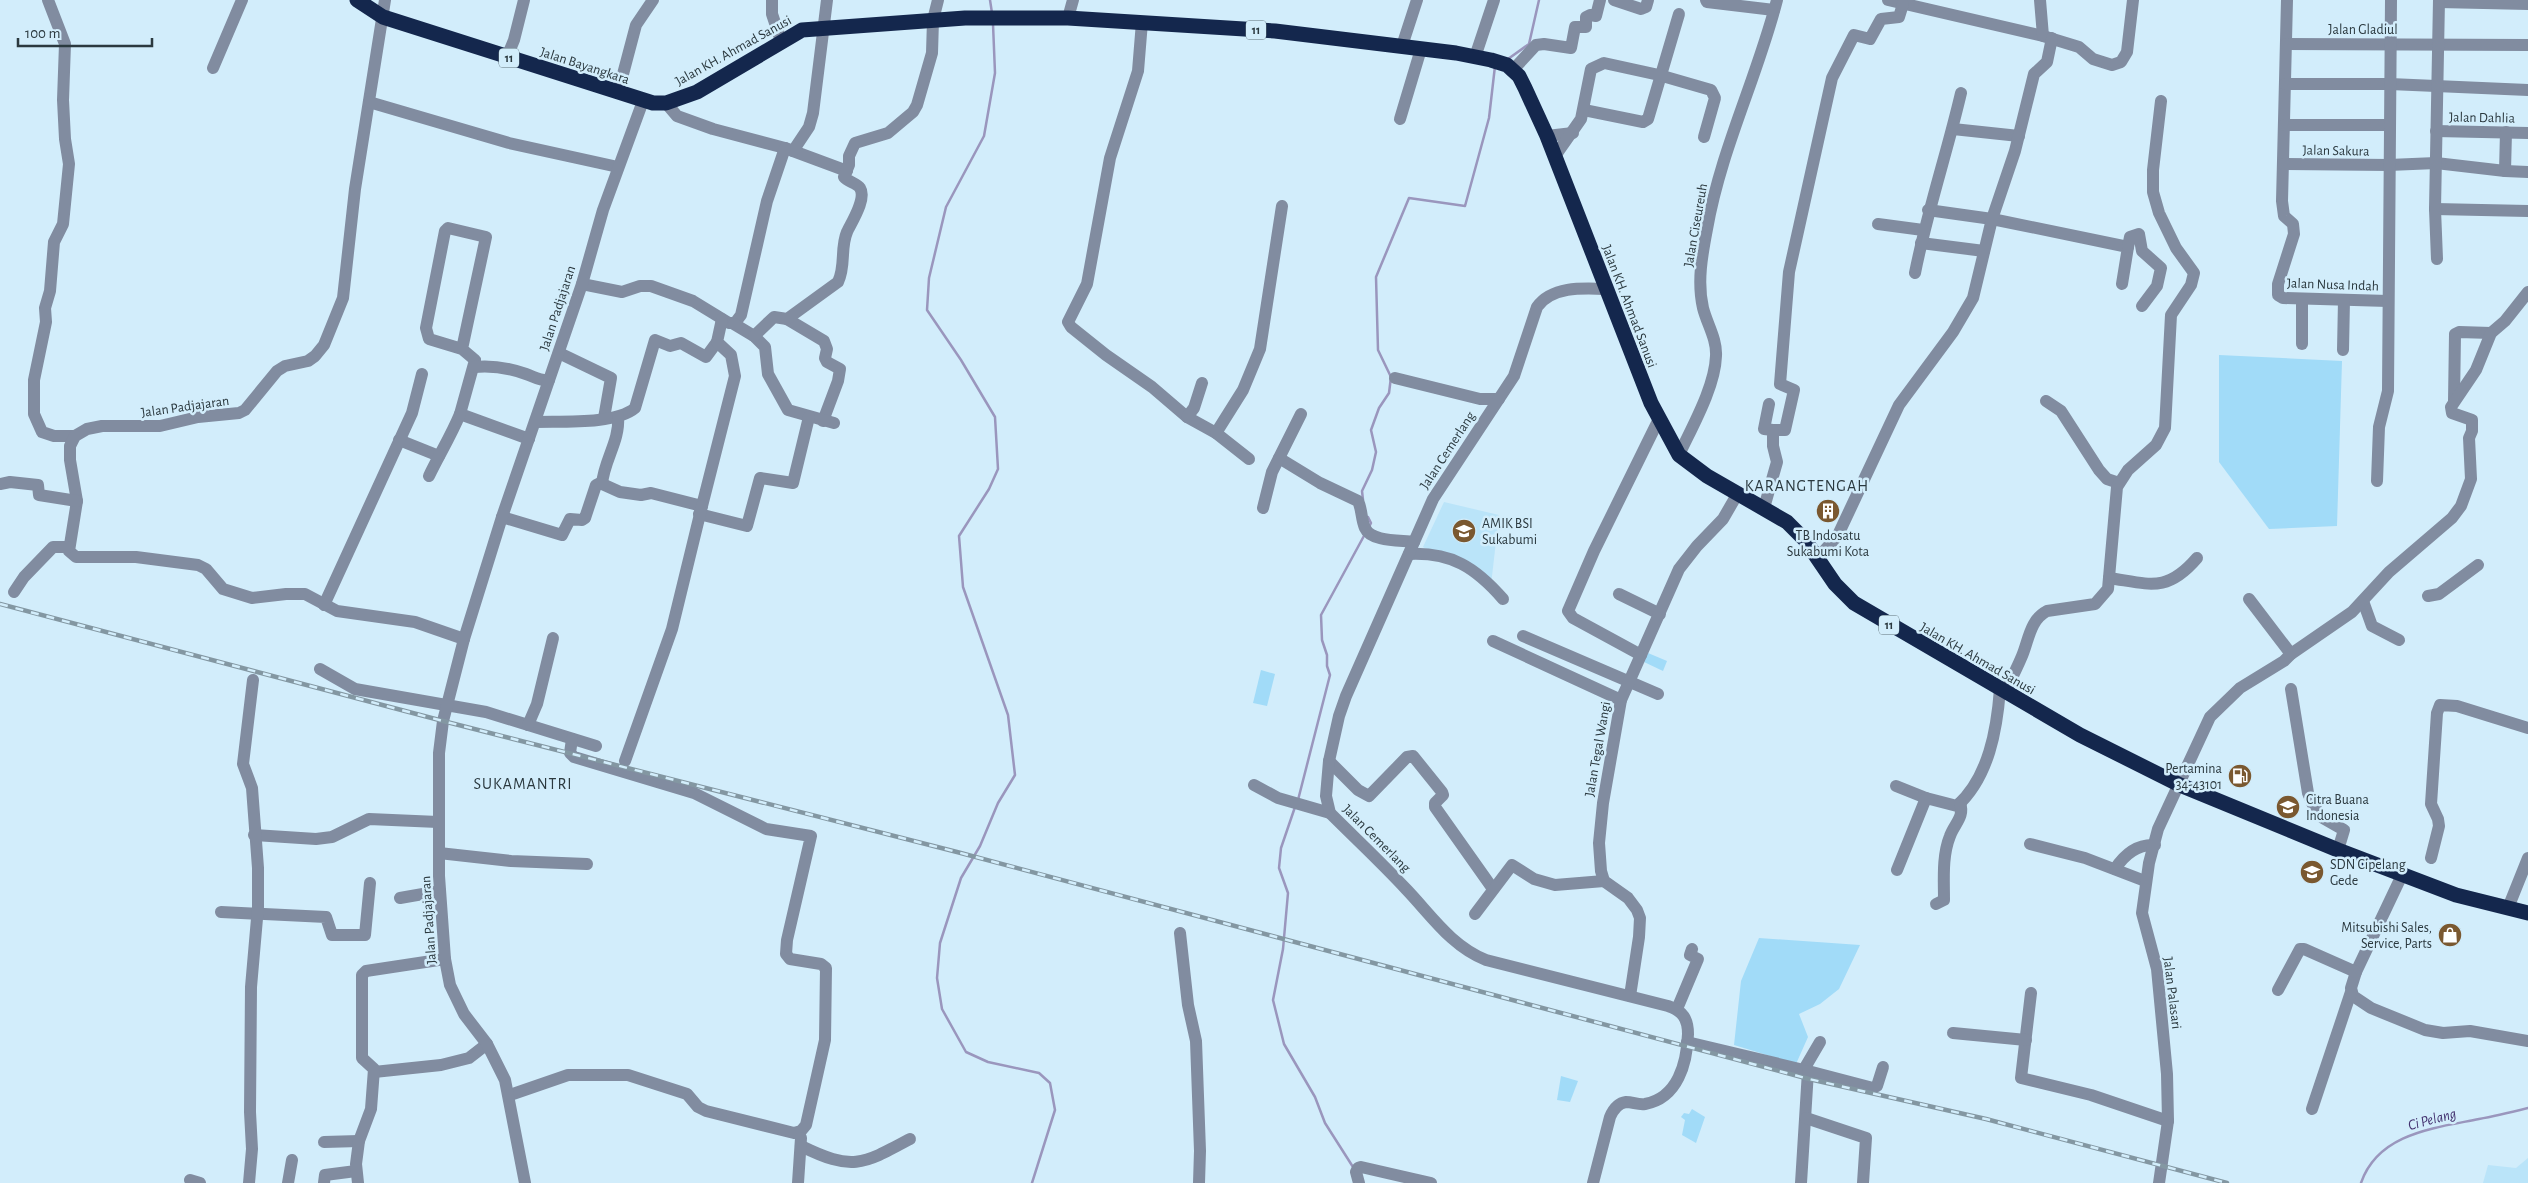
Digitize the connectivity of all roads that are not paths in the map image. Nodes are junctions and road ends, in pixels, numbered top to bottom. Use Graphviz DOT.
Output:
graph roads {
  1 [pos="48,0"];
  2 [pos="242,0"];
  3 [pos="356,0"];
  4 [pos="385,0"];
  5 [pos="524,0"];
  6 [pos="653,0"];
  7 [pos="772,0"];
  8 [pos="827,0"];
  9 [pos="938,0"];
  10 [pos="1073,0"];
  11 [pos="1417,0"];
  12 [pos="1494,0"];
  13 [pos="1600,0"];
  14 [pos="1614,0"];
  15 [pos="1648,0"];
  16 [pos="1706,0"];
  17 [pos="1888,0"];
  18 [pos="2040,0"];
  19 [pos="2133,0"];
  20 [pos="2286,0"];
  21 [pos="2391,0"];
  22 [pos="2439,1"];
  23 [pos="1903,4"];
  24 [pos="2528,4"];
  25 [pos="1776,5"];
  26 [pos="1678,14"];
  27 [pos="383,17"];
  28 [pos="1068,18"];
  29 [pos="933,20"];
  30 [pos="1142,22"];
  31 [pos="823,27"];
  32 [pos="2048,37"];
  33 [pos="781,41"];
  34 [pos="2286,44"];
  35 [pos="2391,44"];
  36 [pos="2439,45"];
  37 [pos="2528,45"];
  38 [pos="1402,46"];
  39 [pos="1421,49"];
  40 [pos="1475,56"];
  41 [pos="507,57"];
  42 [pos="213,68"];
  43 [pos="1509,68"];
  44 [pos="1659,75"];
  45 [pos="2285,84"];
  46 [pos="2390,84"];
  47 [pos="2438,86"];
  48 [pos="2528,90"];
  49 [pos="618,92"];
  50 [pos="1961,93"];
  51 [pos="2162,100"];
  52 [pos="643,101"];
  53 [pos="369,102"];
  54 [pos="666,103"];
  55 [pos="1584,110"];
  56 [pos="1400,119"];
  57 [pos="2284,125"];
  58 [pos="2389,125"];
  59 [pos="1953,129"];
  60 [pos="2436,131"];
  61 [pos="2506,132"];
  62 [pos="1573,133"];
  63 [pos="2528,133"];
  64 [pos="1547,136"];
  65 [pos="2019,136"];
  66 [pos="1704,137"];
  67 [pos="789,150"];
  68 [pos="1555,156"];
  69 [pos="2436,163"];
  70 [pos="2283,164"];
  71 [pos="2389,165"];
  72 [pos="618,167"];
  73 [pos="847,171"];
  74 [pos="2505,171"];
  75 [pos="2528,172"];
  76 [pos="1282,206"];
  77 [pos="2435,209"];
  78 [pos="1928,210"];
  79 [pos="2528,211"];
  80 [pos="1992,219"];
  81 [pos="1878,224"];
  82 [pos="1923,230"];
  83 [pos="1921,243"];
  84 [pos="2128,247"];
  85 [pos="1984,251"];
  86 [pos="2437,259"];
  87 [pos="1915,273"];
  88 [pos="582,284"];
  89 [pos="2122,284"];
  90 [pos="1606,289"];
  91 [pos="2528,292"];
  92 [pos="2302,298"];
  93 [pos="2344,300"];
  94 [pos="2388,301"];
  95 [pos="2142,306"];
  96 [pos="787,319"];
  97 [pos="728,321"];
  98 [pos="2491,333"];
  99 [pos="754,336"];
  100 [pos="717,342"];
  101 [pos="2302,344"];
  102 [pos="462,349"];
  103 [pos="2344,350"];
  104 [pos="559,353"];
  105 [pos="474,367"];
  106 [pos="422,374"];
  107 [pos="1395,378"];
  108 [pos="549,380"];
  109 [pos="1202,383"];
  110 [pos="1499,399"];
  111 [pos="2046,401"];
  112 [pos="2454,401"];
  113 [pos="1769,404"];
  114 [pos="460,414"];
  115 [pos="1301,414"];
  116 [pos="618,416"];
  117 [pos="809,417"];
  118 [pos="1187,417"];
  119 [pos="604,418"];
  120 [pos="1659,419"];
  121 [pos="535,422"];
  122 [pos="1773,430"];
  123 [pos="1216,433"];
  124 [pos="74,436"];
  125 [pos="529,439"];
  126 [pos="399,440"];
  127 [pos="1679,455"];
  128 [pos="439,456"];
  129 [pos="1279,458"];
  130 [pos="1248,459"];
  131 [pos="429,476"];
  132 [pos="2377,481"];
  133 [pos="2119,483"];
  134 [pos="0,484"];
  135 [pos="602,484"];
  136 [pos="1738,493"];
  137 [pos="77,501"];
  138 [pos="1263,508"];
  139 [pos="1764,508"];
  140 [pos="701,510"];
  141 [pos="502,517"];
  142 [pos="68,547"];
  143 [pos="1411,548"];
  144 [pos="1818,558"];
  145 [pos="2197,558"];
  146 [pos="2478,565"];
  147 [pos="2109,578"];
  148 [pos="14,592"];
  149 [pos="1619,594"];
  150 [pos="2428,596"];
  151 [pos="1503,599"];
  152 [pos="2249,599"];
  153 [pos="2363,601"];
  154 [pos="324,605"];
  155 [pos="1660,614"];
  156 [pos="1523,636"];
  157 [pos="554,638"];
  158 [pos="464,639"];
  159 [pos="2399,640"];
  160 [pos="1493,641"];
  161 [pos="2291,654"];
  162 [pos="1640,655"];
  163 [pos="320,669"];
  164 [pos="253,680"];
  165 [pos="1628,682"];
  166 [pos="2291,689"];
  167 [pos="2002,690"];
  168 [pos="1658,694"];
  169 [pos="1621,700"];
  170 [pos="446,706"];
  171 [pos="528,725"];
  172 [pos="2528,728"];
  173 [pos="572,740"];
  174 [pos="596,746"];
  175 [pos="625,761"];
  176 [pos="1329,761"];
  177 [pos="1254,785"];
  178 [pos="2180,785"];
  179 [pos="1896,786"];
  180 [pos="1926,798"];
  181 [pos="1960,803"];
  182 [pos="1330,813"];
  183 [pos="438,822"];
  184 [pos="254,835"];
  185 [pos="2030,844"];
  186 [pos="2154,845"];
  187 [pos="2338,850"];
  188 [pos="439,853"];
  189 [pos="2431,858"];
  190 [pos="2528,858"];
  191 [pos="587,864"];
  192 [pos="2115,869"];
  193 [pos="1897,870"];
  194 [pos="2402,874"];
  195 [pos="1604,881"];
  196 [pos="2145,881"];
  197 [pos="370,883"];
  198 [pos="1493,889"];
  199 [pos="440,891"];
  200 [pos="400,898"];
  201 [pos="1936,904"];
  202 [pos="2508,908"];
  203 [pos="221,912"];
  204 [pos="2528,912"];
  205 [pos="260,914"];
  206 [pos="1475,914"];
  207 [pos="1180,933"];
  208 [pos="1692,949"];
  209 [pos="444,959"];
  210 [pos="2356,972"];
  211 [pos="2278,990"];
  212 [pos="2351,992"];
  213 [pos="2032,993"];
  214 [pos="1630,996"];
  215 [pos="1677,1009"];
  216 [pos="1953,1033"];
  217 [pos="2026,1040"];
  218 [pos="2528,1041"];
  219 [pos="1687,1042"];
  220 [pos="1820,1042"];
  221 [pos="487,1044"];
  222 [pos="1883,1067"];
  223 [pos="1806,1071"];
  224 [pos="374,1072"];
  225 [pos="510,1095"];
  226 [pos="2312,1109"];
  227 [pos="1806,1118"];
  228 [pos="2168,1121"];
  229 [pos="801,1131"];
  230 [pos="910,1139"];
  231 [pos="359,1140"];
  232 [pos="324,1142"];
  233 [pos="801,1146"];
  234 [pos="292,1160"];
  235 [pos="357,1177"];
  236 [pos="249,1183"];
  237 [pos="288,1183"];
  238 [pos="324,1183"];
  239 [pos="525,1183"];
  240 [pos="798,1183"];
  241 [pos="1199,1183"];
  242 [pos="1359,1183"];
  243 [pos="1431,1183"];
  244 [pos="1593,1183"];
  245 [pos="1801,1183"];
  246 [pos="1863,1183"];
  247 [pos="2159,1183"];
  1 -- 124 [label="street"];
  2 -- 42 [label="street"];
  3 -- 27 [label="highway, Jalan Bayangkara / 11"];
  4 -- 27 [label="street, Jalan Padjajaran"];
  5 -- 41 [label="street"];
  6 -- 49 [label="street"];
  7 -- 33 [label="street"];
  8 -- 31 [label="street"];
  9 -- 29 [label="street"];
  10 -- 28 [label="street"];
  11 -- 38 [label="street"];
  12 -- 40 [label="street"];
  13 -- 43 [label="street"];
  14 -- 15 [label="street"];
  16 -- 25 [label="street"];
  17 -- 23 [label="street"];
  18 -- 32 [label="street"];
  19 -- 32 [label="street"];
  20 -- 34 [label="street"];
  21 -- 35 [label="street"];
  22 -- 24 [label="street"];
  22 -- 36 [label="street"];
  23 -- 32 [label="street"];
  23 -- 122 [label="street"];
  25 -- 127 [label="street, Jalan Ciseureuh"];
  26 -- 44 [label="street"];
  27 -- 41 [label="highway, Jalan Bayangkara / 11"];
  27 -- 53 [label="street, Jalan Padjajaran"];
  28 -- 29 [label="highway, Jalan KH. Ahmad Sanusi / 11"];
  28 -- 30 [label="highway, Jalan KH. Ahmad Sanusi / 11"];
  29 -- 31 [label="highway, Jalan KH. Ahmad Sanusi / 11"];
  29 -- 73 [label="street"];
  30 -- 38 [label="highway, Jalan KH. Ahmad Sanusi / 11"];
  30 -- 118 [label="street"];
  31 -- 33 [label="highway, Jalan KH. Ahmad Sanusi / 11"];
  31 -- 67 [label="street"];
  32 -- 65 [label="street"];
  33 -- 54 [label="highway, Jalan KH. Ahmad Sanusi / 11"];
  34 -- 35 [label="street, Jalan Gladiul"];
  34 -- 45 [label="street"];
  35 -- 36 [label="street, Jalan Gladiul"];
  35 -- 46 [label="street"];
  36 -- 37 [label="street, Jalan Gladiul"];
  36 -- 47 [label="street"];
  38 -- 39 [label="highway, Jalan KH. Ahmad Sanusi / 11"];
  39 -- 40 [label="highway, Jalan KH. Ahmad Sanusi / 11"];
  39 -- 56 [label="street"];
  40 -- 43 [label="highway, Jalan KH. Ahmad Sanusi / 11"];
  41 -- 49 [label="highway, Jalan Bayangkara / 11"];
  43 -- 64 [label="highway, Jalan KH. Ahmad Sanusi / 11"];
  44 -- 55 [label="street"];
  44 -- 55 [label="street"];
  44 -- 66 [label="street"];
  45 -- 46 [label="street"];
  45 -- 57 [label="street"];
  46 -- 47 [label="street"];
  46 -- 58 [label="street"];
  47 -- 48 [label="street"];
  47 -- 60 [label="street"];
  49 -- 52 [label="highway, Jalan Bayangkara / 11"];
  50 -- 59 [label="street"];
  51 -- 133 [label="street"];
  52 -- 54 [label="highway, Jalan Bayangkara / 11"];
  52 -- 72 [label="street, Jalan Padjajaran"];
  53 -- 72 [label="street"];
  53 -- 124 [label="street, Jalan Padjajaran"];
  54 -- 67 [label="street"];
  55 -- 62 [label="street"];
  57 -- 58 [label="street"];
  57 -- 70 [label="street"];
  58 -- 71 [label="street"];
  59 -- 65 [label="street"];
  59 -- 78 [label="street"];
  60 -- 61 [label="street, Jalan Dahlia"];
  60 -- 69 [label="street"];
  61 -- 63 [label="street, Jalan Dahlia"];
  61 -- 74 [label="street"];
  62 -- 64 [label="street"];
  62 -- 68 [label="street"];
  64 -- 68 [label="highway, Jalan KH. Ahmad Sanusi / 11"];
  65 -- 80 [label="street"];
  67 -- 73 [label="street"];
  67 -- 97 [label="street"];
  68 -- 90 [label="highway, Jalan KH. Ahmad Sanusi / 11"];
  69 -- 71 [label="street, Jalan Sakura"];
  69 -- 74 [label="street, Jalan Sakura"];
  69 -- 77 [label="street"];
  70 -- 71 [label="street, Jalan Sakura"];
  70 -- 92 [label="street, Jalan Nusa Indah"];
  71 -- 94 [label="street"];
  72 -- 88 [label="street, Jalan Padjajaran"];
  73 -- 96 [label="street"];
  74 -- 75 [label="street, Jalan Sakura"];
  76 -- 123 [label="street"];
  77 -- 79 [label="street"];
  77 -- 86 [label="street"];
  78 -- 80 [label="street"];
  78 -- 82 [label="street"];
  80 -- 84 [label="street"];
  80 -- 85 [label="street"];
  81 -- 82 [label="street"];
  82 -- 83 [label="street"];
  83 -- 85 [label="street"];
  83 -- 87 [label="street"];
  84 -- 89 [label="street"];
  84 -- 95 [label="street"];
  85 -- 144 [label="street"];
  88 -- 97 [label="street"];
  88 -- 104 [label="street, Jalan Padjajaran"];
  90 -- 110 [label="street, Jalan Cemerlang"];
  90 -- 120 [label="highway, Jalan KH. Ahmad Sanusi / 11"];
  91 -- 98 [label="street"];
  92 -- 93 [label="street, Jalan Nusa Indah"];
  92 -- 101 [label="street"];
  93 -- 94 [label="street, Jalan Nusa Indah"];
  93 -- 103 [label="street"];
  94 -- 132 [label="street"];
  96 -- 99 [label="street"];
  96 -- 117 [label="street"];
  97 -- 99 [label="street"];
  97 -- 100 [label="street"];
  98 -- 112 [label="street"];
  98 -- 112 [label="street"];
  99 -- 117 [label="street"];
  100 -- 116 [label="street"];
  100 -- 140 [label="street"];
  102 -- 102 [label="street"];
  102 -- 105 [label="street"];
  104 -- 108 [label="street, Jalan Padjajaran"];
  104 -- 119 [label="street"];
  105 -- 108 [label="street"];
  105 -- 114 [label="street"];
  106 -- 126 [label="street"];
  107 -- 110 [label="street"];
  108 -- 121 [label="street, Jalan Padjajaran"];
  109 -- 118 [label="street"];
  110 -- 143 [label="street, Jalan Cemerlang"];
  111 -- 133 [label="street"];
  112 -- 153 [label="street, Jalan Palasari"];
  113 -- 122 [label="street"];
  114 -- 125 [label="street"];
  114 -- 128 [label="street"];
  115 -- 129 [label="street"];
  116 -- 119 [label="street"];
  116 -- 135 [label="street"];
  117 -- 140 [label="street"];
  118 -- 123 [label="street"];
  119 -- 121 [label="street"];
  120 -- 127 [label="highway, Jalan KH. Ahmad Sanusi / 11"];
  120 -- 162 [label="street"];
  121 -- 125 [label="street, Jalan Padjajaran"];
  122 -- 139 [label="street"];
  123 -- 130 [label="street"];
  124 -- 137 [label="street"];
  125 -- 141 [label="street, Jalan Padjajaran"];
  126 -- 128 [label="street"];
  126 -- 154 [label="street"];
  127 -- 136 [label="highway, Jalan KH. Ahmad Sanusi / 11"];
  128 -- 131 [label="street"];
  129 -- 138 [label="street"];
  129 -- 143 [label="street"];
  133 -- 147 [label="street"];
  134 -- 137 [label="street"];
  135 -- 140 [label="street"];
  135 -- 141 [label="street"];
  136 -- 139 [label="highway, Jalan KH. Ahmad Sanusi / 11"];
  136 -- 155 [label="street, Jalan Tegal Wangi"];
  137 -- 142 [label="street"];
  139 -- 144 [label="highway, Jalan KH. Ahmad Sanusi / 11"];
  140 -- 175 [label="street"];
  141 -- 158 [label="street, Jalan Padjajaran"];
  142 -- 148 [label="street"];
  142 -- 154 [label="street"];
  143 -- 151 [label="street"];
  143 -- 176 [label="street, Jalan Cemerlang"];
  144 -- 167 [label="highway, Jalan KH. Ahmad Sanusi / 11"];
  145 -- 147 [label="street"];
  146 -- 150 [label="street"];
  147 -- 167 [label="street"];
  149 -- 155 [label="street"];
  152 -- 161 [label="street"];
  153 -- 159 [label="street"];
  153 -- 161 [label="street, Jalan Palasari"];
  154 -- 158 [label="street"];
  155 -- 162 [label="street, Jalan Tegal Wangi"];
  156 -- 165 [label="street"];
  157 -- 171 [label="street"];
  158 -- 170 [label="street, Jalan Padjajaran"];
  160 -- 169 [label="street"];
  161 -- 178 [label="street, Jalan Palasari"];
  162 -- 165 [label="street, Jalan Tegal Wangi"];
  163 -- 170 [label="street"];
  164 -- 184 [label="street"];
  165 -- 168 [label="street"];
  165 -- 169 [label="street, Jalan Tegal Wangi"];
  166 -- 187 [label="street"];
  167 -- 178 [label="highway, Jalan KH. Ahmad Sanusi / 11"];
  167 -- 181 [label="street"];
  169 -- 195 [label="street, Jalan Tegal Wangi"];
  170 -- 171 [label="street"];
  170 -- 183 [label="street, Jalan Padjajaran"];
  171 -- 173 [label="street"];
  172 -- 189 [label="street"];
  173 -- 174 [label="street"];
  173 -- 229 [label="street"];
  176 -- 182 [label="street, Jalan Cemerlang"];
  176 -- 198 [label="street"];
  177 -- 182 [label="street"];
  178 -- 186 [label="street, Jalan Palasari"];
  178 -- 187 [label="highway, Jalan KH. Ahmad Sanusi / 11"];
  179 -- 180 [label="street"];
  180 -- 181 [label="street"];
  180 -- 193 [label="street"];
  181 -- 201 [label="street"];
  182 -- 214 [label="street, Jalan Cemerlang"];
  183 -- 184 [label="street"];
  183 -- 188 [label="street, Jalan Padjajaran"];
  184 -- 205 [label="street"];
  185 -- 192 [label="street"];
  186 -- 192 [label="street"];
  186 -- 196 [label="street, Jalan Palasari"];
  187 -- 194 [label="highway, Jalan KH. Ahmad Sanusi / 11"];
  188 -- 191 [label="street"];
  188 -- 199 [label="street, Jalan Padjajaran"];
  190 -- 202 [label="street"];
  192 -- 196 [label="street"];
  194 -- 202 [label="highway, Jalan KH. Ahmad Sanusi / 11"];
  194 -- 210 [label="street"];
  195 -- 198 [label="street"];
  195 -- 214 [label="street"];
  196 -- 228 [label="street, Jalan Palasari"];
  197 -- 205 [label="street"];
  198 -- 206 [label="street"];
  199 -- 200 [label="street"];
  199 -- 209 [label="street, Jalan Padjajaran"];
  202 -- 204 [label="highway, Jalan KH. Ahmad Sanusi / 11"];
  203 -- 205 [label="street"];
  205 -- 236 [label="street"];
  207 -- 241 [label="street"];
  208 -- 215 [label="street"];
  209 -- 221 [label="street, Jalan Padjajaran"];
  209 -- 224 [label="street"];
  210 -- 211 [label="street"];
  210 -- 212 [label="street"];
  212 -- 218 [label="street"];
  212 -- 226 [label="street"];
  213 -- 217 [label="street"];
  214 -- 215 [label="street, Jalan Cemerlang"];
  215 -- 219 [label="street"];
  216 -- 217 [label="street"];
  217 -- 228 [label="street"];
  219 -- 223 [label="street"];
  219 -- 244 [label="street"];
  220 -- 223 [label="street"];
  221 -- 224 [label="street"];
  221 -- 225 [label="street, Jalan Padjajaran"];
  222 -- 223 [label="street"];
  223 -- 227 [label="street"];
  224 -- 231 [label="street"];
  225 -- 229 [label="street"];
  225 -- 239 [label="street, Jalan Padjajaran"];
  227 -- 245 [label="street"];
  227 -- 246 [label="street"];
  228 -- 247 [label="street, Jalan Palasari"];
  229 -- 233 [label="street"];
  230 -- 233 [label="street"];
  231 -- 232 [label="street"];
  231 -- 235 [label="street"];
  233 -- 240 [label="street"];
  234 -- 237 [label="street"];
  235 -- 238 [label="street"];
  242 -- 243 [label="street"];
}
